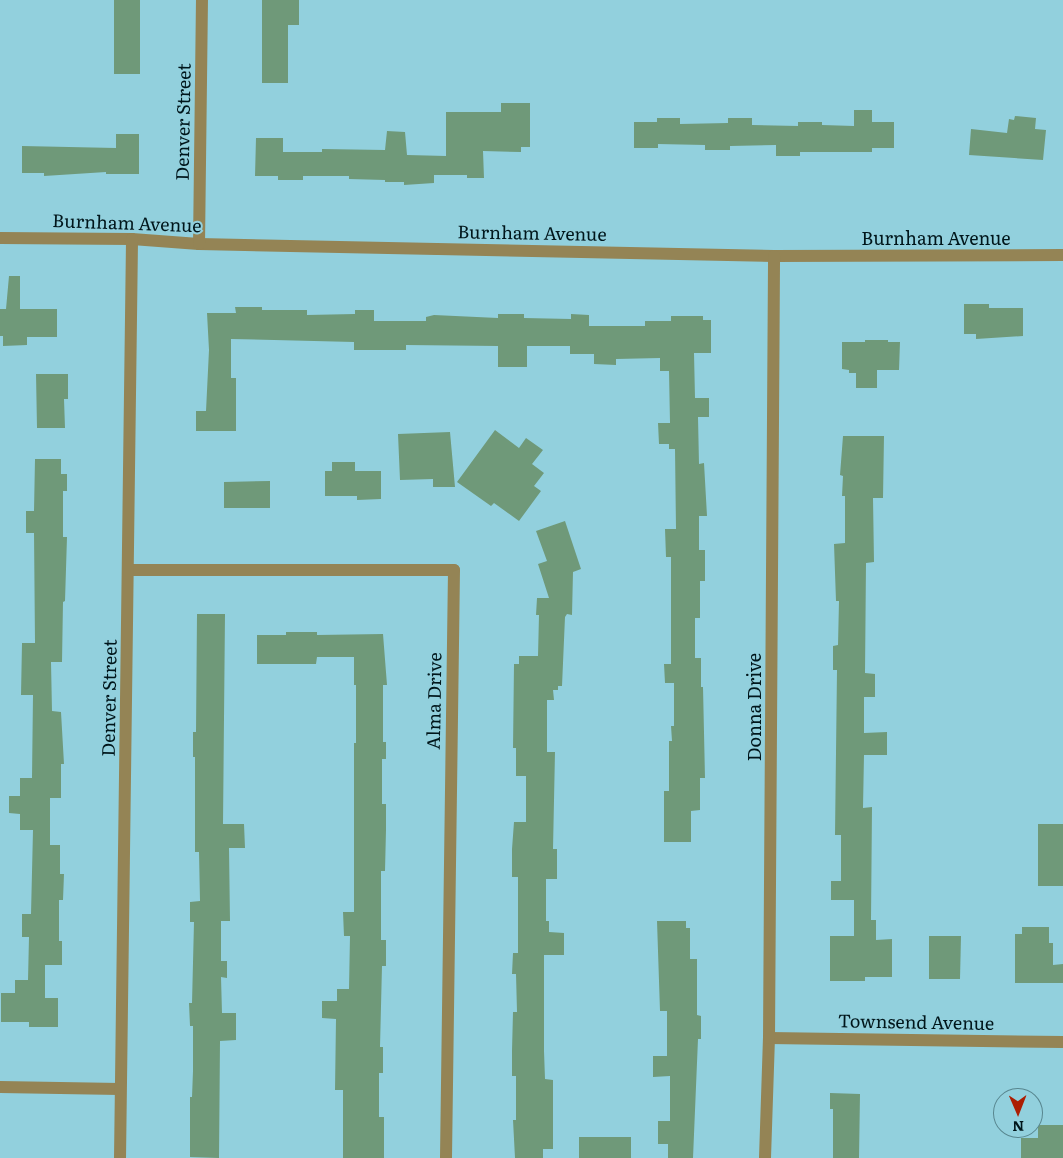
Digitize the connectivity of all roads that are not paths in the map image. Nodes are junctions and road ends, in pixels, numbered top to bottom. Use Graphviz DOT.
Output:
graph roads {
  1 [pos="202,0"];
  2 [pos="0,238"];
  3 [pos="132,239"];
  4 [pos="199,244"];
  5 [pos="1063,255"];
  6 [pos="774,256"];
  7 [pos="128,570"];
  8 [pos="768,1038"];
  9 [pos="1063,1042"];
  10 [pos="0,1087"];
  11 [pos="120,1089"];
  12 [pos="120,1158"];
  13 [pos="446,1158"];
  14 [pos="766,1158"];
  1 -- 4 [label="street, Denver Street"];
  2 -- 3 [label="street, Burnham Avenue"];
  3 -- 4 [label="street, Burnham Avenue"];
  3 -- 7 [label="street, Denver Street"];
  4 -- 6 [label="street, Burnham Avenue"];
  5 -- 6 [label="street, Burnham Avenue"];
  6 -- 8 [label="street, Donna Drive"];
  7 -- 11 [label="street, Denver Street"];
  7 -- 13 [label="street, Alma Drive"];
  8 -- 9 [label="street, Townsend Avenue"];
  8 -- 14 [label="street, Donna Drive"];
  10 -- 11 [label="street"];
  11 -- 12 [label="street, Denver Street"];
}
